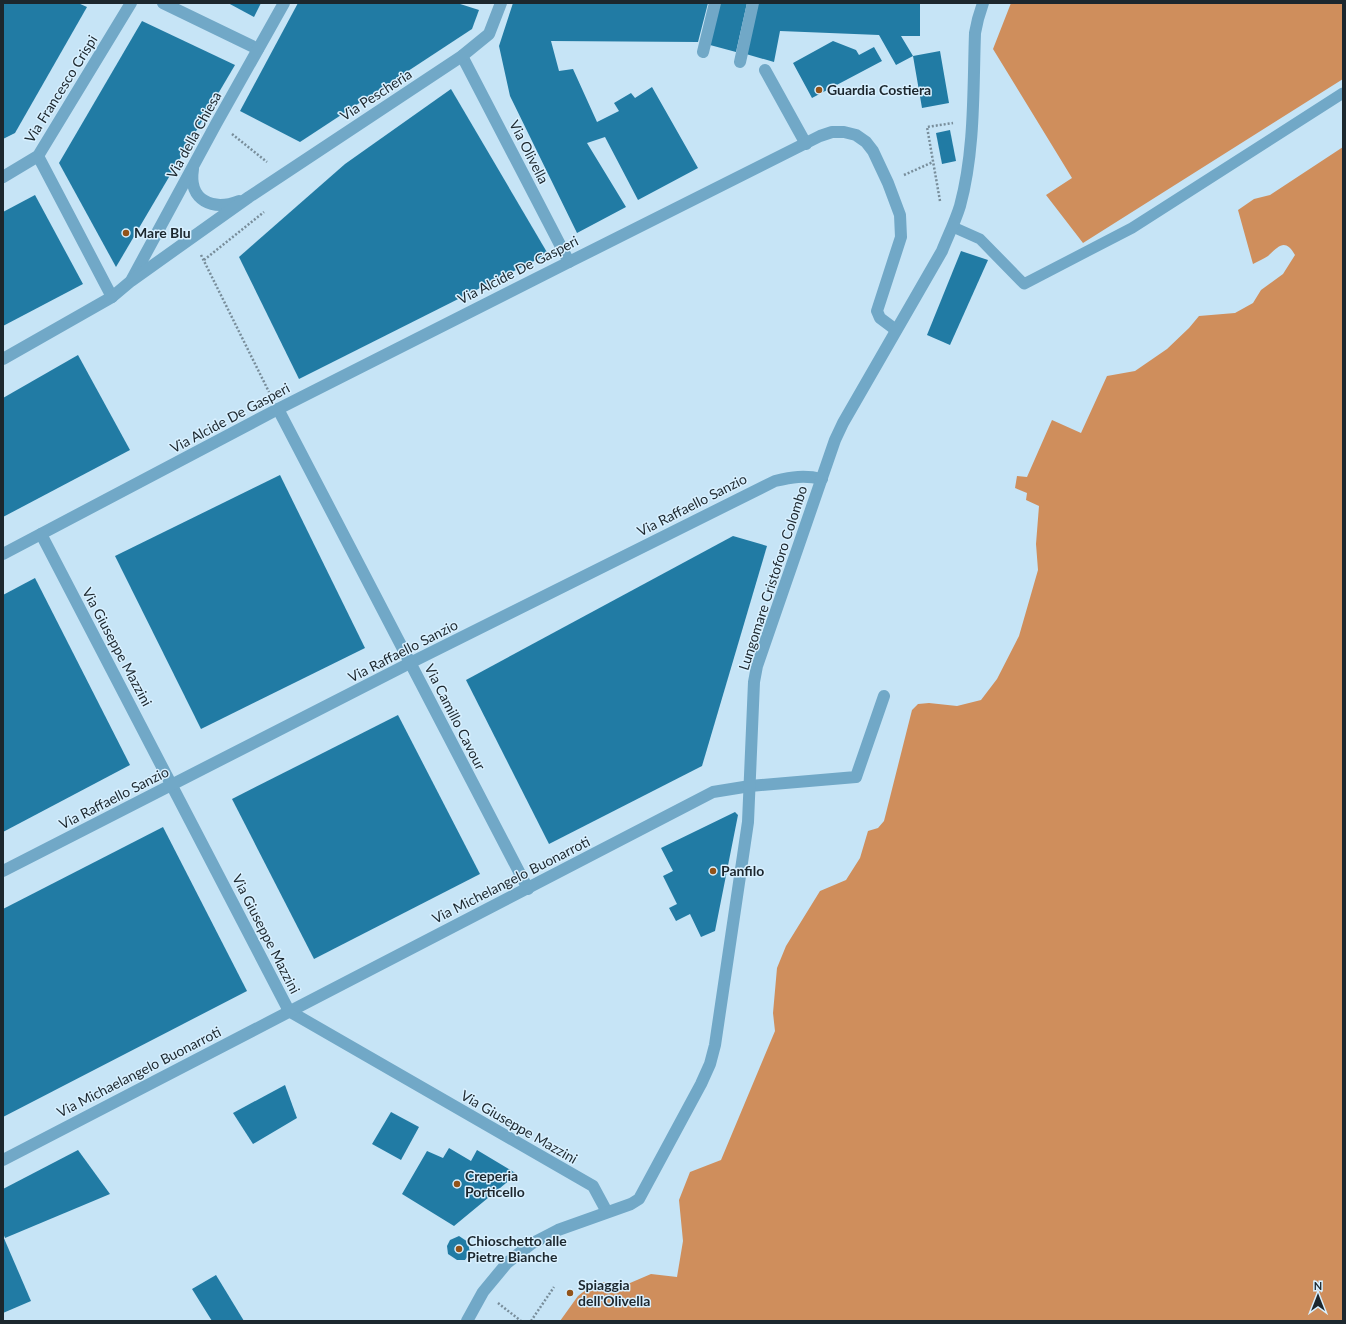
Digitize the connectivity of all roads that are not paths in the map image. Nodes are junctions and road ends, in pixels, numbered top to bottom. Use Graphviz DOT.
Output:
graph roads {
  1 [pos="132,3"];
  2 [pos="163,3"];
  3 [pos="284,3"];
  4 [pos="501,3"];
  5 [pos="715,3"];
  6 [pos="753,3"];
  7 [pos="984,3"];
  8 [pos="258,49"];
  9 [pos="703,52"];
  10 [pos="462,56"];
  11 [pos="740,62"];
  12 [pos="765,70"];
  13 [pos="1343,92"];
  14 [pos="806,144"];
  15 [pos="38,156"];
  16 [pos="197,159"];
  17 [pos="3,177"];
  18 [pos="250,197"];
  19 [pos="953,227"];
  20 [pos="569,262"];
  21 [pos="131,281"];
  22 [pos="112,297"];
  23 [pos="896,330"];
  24 [pos="3,359"];
  25 [pos="278,409"];
  26 [pos="822,479"];
  27 [pos="40,534"];
  28 [pos="3,554"];
  29 [pos="410,663"];
  30 [pos="884,696"];
  31 [pos="172,785"];
  32 [pos="750,786"];
  33 [pos="3,872"];
  34 [pos="528,889"];
  35 [pos="289,1011"];
  36 [pos="3,1160"];
  37 [pos="607,1212"];
  38 [pos="468,1321"];
  1 -- 15 [label="street, Via Francesco Crispi"];
  2 -- 8 [label="street"];
  3 -- 8 [label="street, Via della Chiesa"];
  4 -- 10 [label="street, Via Pescheria"];
  5 -- 9 [label="street"];
  6 -- 11 [label="street"];
  7 -- 19 [label="street, Lungomare Cristoforo Colombo"];
  8 -- 16 [label="street, Via della Chiesa"];
  10 -- 18 [label="street, Via Pescheria"];
  10 -- 20 [label="street, Via Olivella"];
  12 -- 14 [label="street"];
  13 -- 19 [label="lane"];
  14 -- 20 [label="street, Via Alcide De Gasperi"];
  14 -- 23 [label="street, Via Alcide De Gasperi"];
  15 -- 17 [label="street, Via Francesco Crispi"];
  15 -- 22 [label="street"];
  16 -- 18 [label="street"];
  16 -- 21 [label="street, Via della Chiesa"];
  18 -- 21 [label="street"];
  19 -- 23 [label="street, Lungomare Cristoforo Colombo"];
  20 -- 25 [label="street, Via Alcide De Gasperi"];
  21 -- 22 [label="street"];
  22 -- 24 [label="street"];
  23 -- 26 [label="street, Lungomare Cristoforo Colombo"];
  25 -- 27 [label="street, Via Alcide De Gasperi"];
  25 -- 29 [label="street, Via Camillo Cavour"];
  26 -- 29 [label="street, Via Raffaello Sanzio"];
  26 -- 32 [label="street, Lungomare Cristoforo Colombo"];
  27 -- 28 [label="street, Via Alcide De Gasperi"];
  27 -- 31 [label="street, Via Giuseppe Mazzini"];
  29 -- 31 [label="street, Via Raffaello Sanzio"];
  29 -- 34 [label="street, Via Camillo Cavour"];
  30 -- 32 [label="street, Via Michelangelo Buonarroti"];
  31 -- 33 [label="street, Via Raffaello Sanzio"];
  31 -- 35 [label="street, Via Giuseppe Mazzini"];
  32 -- 34 [label="street, Via Michelangelo Buonarroti"];
  32 -- 37 [label="street, Lungomare Cristoforo Colombo"];
  34 -- 35 [label="street, Via Michelangelo Buonarroti"];
  35 -- 36 [label="street, Via Michaelangelo Buonarroti"];
  35 -- 37 [label="street, Via Giuseppe Mazzini"];
  37 -- 38 [label="street, Lungomare Cristoforo Colombo"];
}
